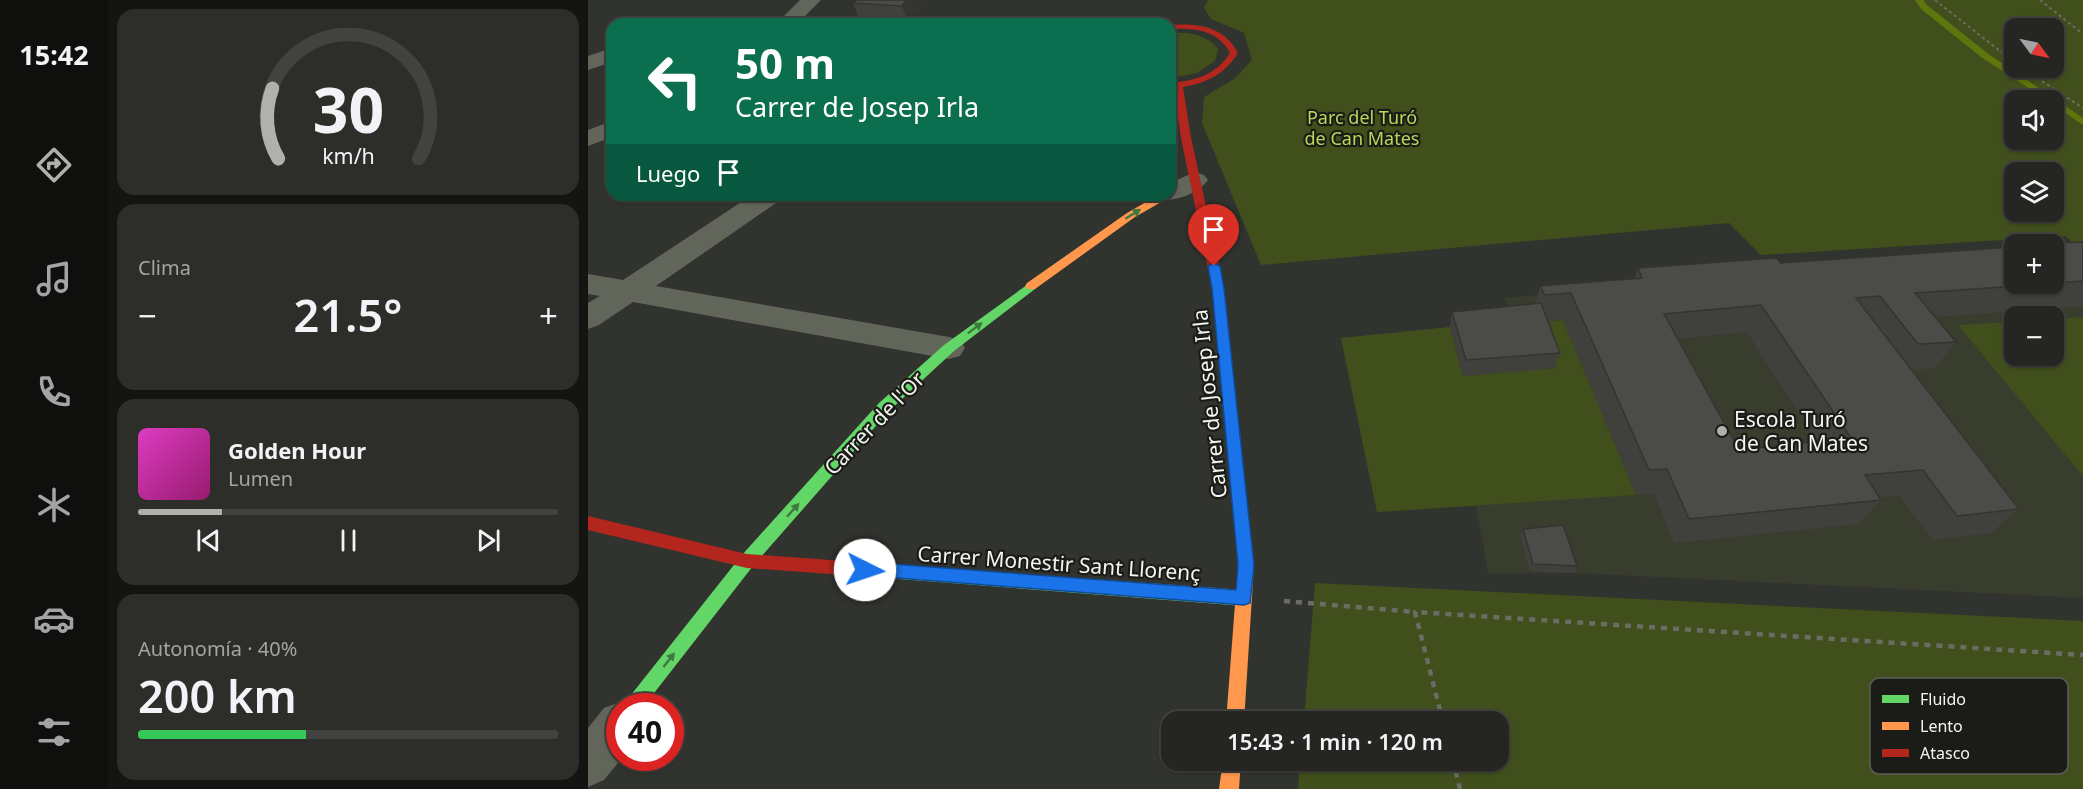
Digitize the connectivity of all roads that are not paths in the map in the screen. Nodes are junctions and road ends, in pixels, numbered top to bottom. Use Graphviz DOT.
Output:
graph roads {
  1 [pos="811,0"];
  2 [pos="792,18"];
  3 [pos="1176,23"];
  4 [pos="588,54"];
  5 [pos="606,54"];
  6 [pos="606,56"];
  7 [pos="588,64"];
  8 [pos="1176,86"];
  9 [pos="1176,95"];
  10 [pos="606,131"];
  11 [pos="588,139"];
  12 [pos="1195,180"];
  13 [pos="1176,190"];
  14 [pos="761,201"];
  15 [pos="1157,201"];
  16 [pos="588,284"];
  17 [pos="628,291"];
  18 [pos="588,318"];
  19 [pos="949,348"];
  20 [pos="588,523"];
  21 [pos="747,561"];
  22 [pos="1244,598"];
  23 [pos="643,693"];
  24 [pos="1235,711"];
  25 [pos="606,742"];
  26 [pos="588,765"];
  27 [pos="1231,771"];
  28 [pos="1230,789"];
  1 -- 2 [label="street"];
  3 -- 8 [label="street"];
  4 -- 5 [label="street"];
  6 -- 7 [label="street"];
  9 -- 12 [label="street, Carrer de Josep Irla"];
  10 -- 11 [label="street"];
  12 -- 13 [label="street, Carrer de l'Or"];
  12 -- 22 [label="street, Carrer de Josep Irla"];
  14 -- 17 [label="street"];
  19 -- 15 [label="street, Carrer de l'Or, one-way"];
  16 -- 17 [label="street"];
  17 -- 18 [label="street"];
  17 -- 19 [label="street"];
  21 -- 19 [label="street, Carrer de l'Or, one-way"];
  20 -- 21 [label="street, Carrer Monestir Sant Llorenç"];
  21 -- 22 [label="street, Carrer Monestir Sant Llorenç"];
  23 -- 21 [label="street, Carrer de l'Or, one-way"];
  22 -- 24 [label="street, Carrer de Josep Irla"];
  25 -- 26 [label="street"];
  27 -- 28 [label="street"];
}
